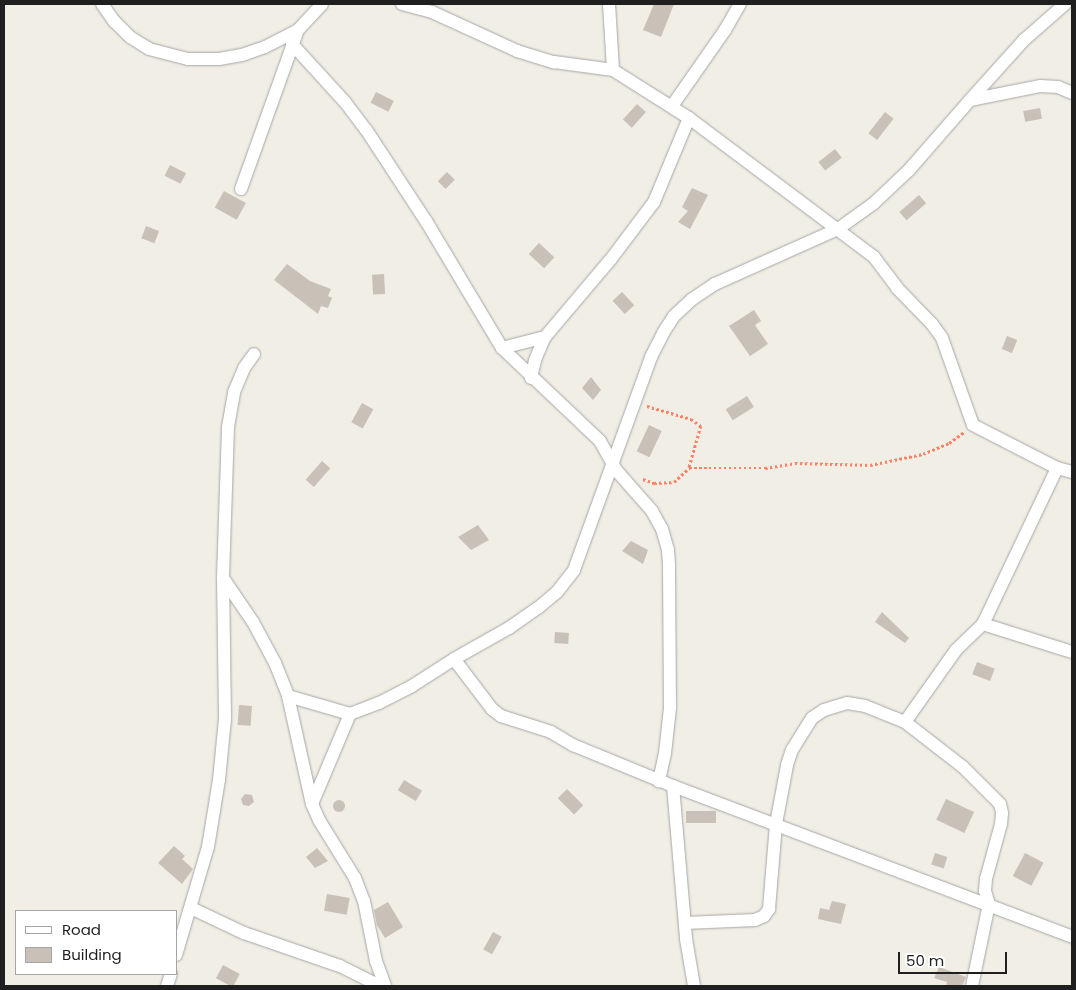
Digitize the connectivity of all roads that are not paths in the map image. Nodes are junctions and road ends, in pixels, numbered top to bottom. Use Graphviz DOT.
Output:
graph roads {
  1 [pos="102,4"];
  2 [pos="321,4"];
  3 [pos="402,4"];
  4 [pos="610,4"];
  5 [pos="740,4"];
  6 [pos="1065,4"];
  7 [pos="298,30"];
  8 [pos="292,44"];
  9 [pos="612,70"];
  10 [pos="1072,93"];
  11 [pos="970,100"];
  12 [pos="672,106"];
  13 [pos="689,118"];
  14 [pos="241,189"];
  15 [pos="838,228"];
  16 [pos="545,338"];
  17 [pos="502,348"];
  18 [pos="254,354"];
  19 [pos="531,378"];
  20 [pos="612,462"];
  21 [pos="1057,468"];
  22 [pos="1072,472"];
  23 [pos="224,578"];
  24 [pos="983,624"];
  25 [pos="1072,652"];
  26 [pos="454,659"];
  27 [pos="288,696"];
  28 [pos="350,714"];
  29 [pos="905,722"];
  30 [pos="659,781"];
  31 [pos="673,786"];
  32 [pos="312,804"];
  33 [pos="776,824"];
  34 [pos="989,904"];
  35 [pos="192,908"];
  36 [pos="685,923"];
  37 [pos="1072,937"];
  38 [pos="178,949"];
  39 [pos="380,986"];
  40 [pos="385,986"];
  41 [pos="694,986"];
  42 [pos="972,986"];
  1 -- 7 [label="street"];
  2 -- 7 [label="street"];
  3 -- 9 [label="street"];
  4 -- 9 [label="street"];
  5 -- 12 [label="street"];
  6 -- 11 [label="street"];
  7 -- 8 [label="street"];
  8 -- 14 [label="street"];
  8 -- 17 [label="street"];
  9 -- 12 [label="street"];
  10 -- 11 [label="street"];
  11 -- 15 [label="street"];
  12 -- 13 [label="street"];
  13 -- 15 [label="street"];
  13 -- 16 [label="street"];
  15 -- 20 [label="street"];
  15 -- 21 [label="street"];
  16 -- 17 [label="street"];
  16 -- 19 [label="street"];
  17 -- 19 [label="street"];
  18 -- 23 [label="street"];
  19 -- 20 [label="street"];
  20 -- 26 [label="street"];
  20 -- 30 [label="street"];
  21 -- 22 [label="street"];
  21 -- 24 [label="street"];
  23 -- 27 [label="street"];
  23 -- 35 [label="street"];
  24 -- 25 [label="street"];
  24 -- 29 [label="street"];
  26 -- 28 [label="street"];
  26 -- 30 [label="street"];
  27 -- 28 [label="street"];
  27 -- 32 [label="street"];
  28 -- 32 [label="street"];
  29 -- 33 [label="street"];
  29 -- 34 [label="street"];
  30 -- 31 [label="street"];
  31 -- 33 [label="street"];
  31 -- 36 [label="street"];
  32 -- 40 [label="street"];
  33 -- 34 [label="street"];
  33 -- 36 [label="street"];
  34 -- 37 [label="street"];
  34 -- 42 [label="street"];
  35 -- 38 [label="street"];
  35 -- 39 [label="street"];
  36 -- 41 [label="street"];
}
